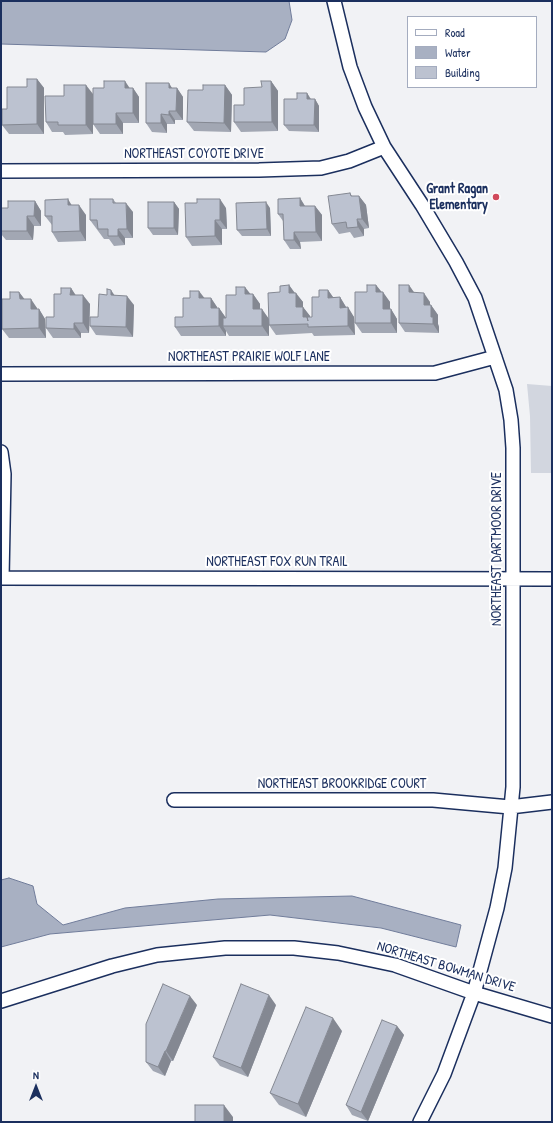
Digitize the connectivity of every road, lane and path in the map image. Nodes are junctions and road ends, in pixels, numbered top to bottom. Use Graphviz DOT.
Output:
graph roads {
  1 [pos="334,1"];
  2 [pos="384,147"];
  3 [pos="1,171"];
  4 [pos="495,357"];
  5 [pos="1,374"];
  6 [pos="1,452"];
  7 [pos="1,578"];
  8 [pos="513,579"];
  9 [pos="552,579"];
  10 [pos="174,800"];
  11 [pos="552,802"];
  12 [pos="510,807"];
  13 [pos="474,993"];
  14 [pos="1,1001"];
  15 [pos="552,1016"];
  16 [pos="420,1122"];
  1 -- 2 [label="street, NORTHEAST DARTMOOR DRIVE"];
  2 -- 3 [label="street, NORTHEAST COYOTE DRIVE"];
  2 -- 4 [label="street, NORTHEAST DARTMOOR DRIVE"];
  4 -- 5 [label="street, NORTHEAST PRAIRIE WOLF LANE"];
  4 -- 8 [label="street, NORTHEAST DARTMOOR DRIVE"];
  6 -- 7 [label="street"];
  7 -- 8 [label="street, NORTHEAST FOX RUN TRAIL"];
  8 -- 9 [label="street, NORTHEAST FOX RUN TRAIL"];
  8 -- 12 [label="street, NORTHEAST DARTMOOR DRIVE"];
  10 -- 12 [label="street, NORTHEAST BROOKRIDGE COURT"];
  11 -- 12 [label="street, NORTHEAST BROOKRIDGE COURT"];
  12 -- 13 [label="street, NORTHEAST DARTMOOR DRIVE"];
  13 -- 14 [label="street, NORTHEAST BOWMAN DRIVE"];
  13 -- 15 [label="street, NORTHEAST BOWMAN DRIVE"];
  13 -- 16 [label="street, NORTHEAST DARTMOOR DRIVE"];
}
